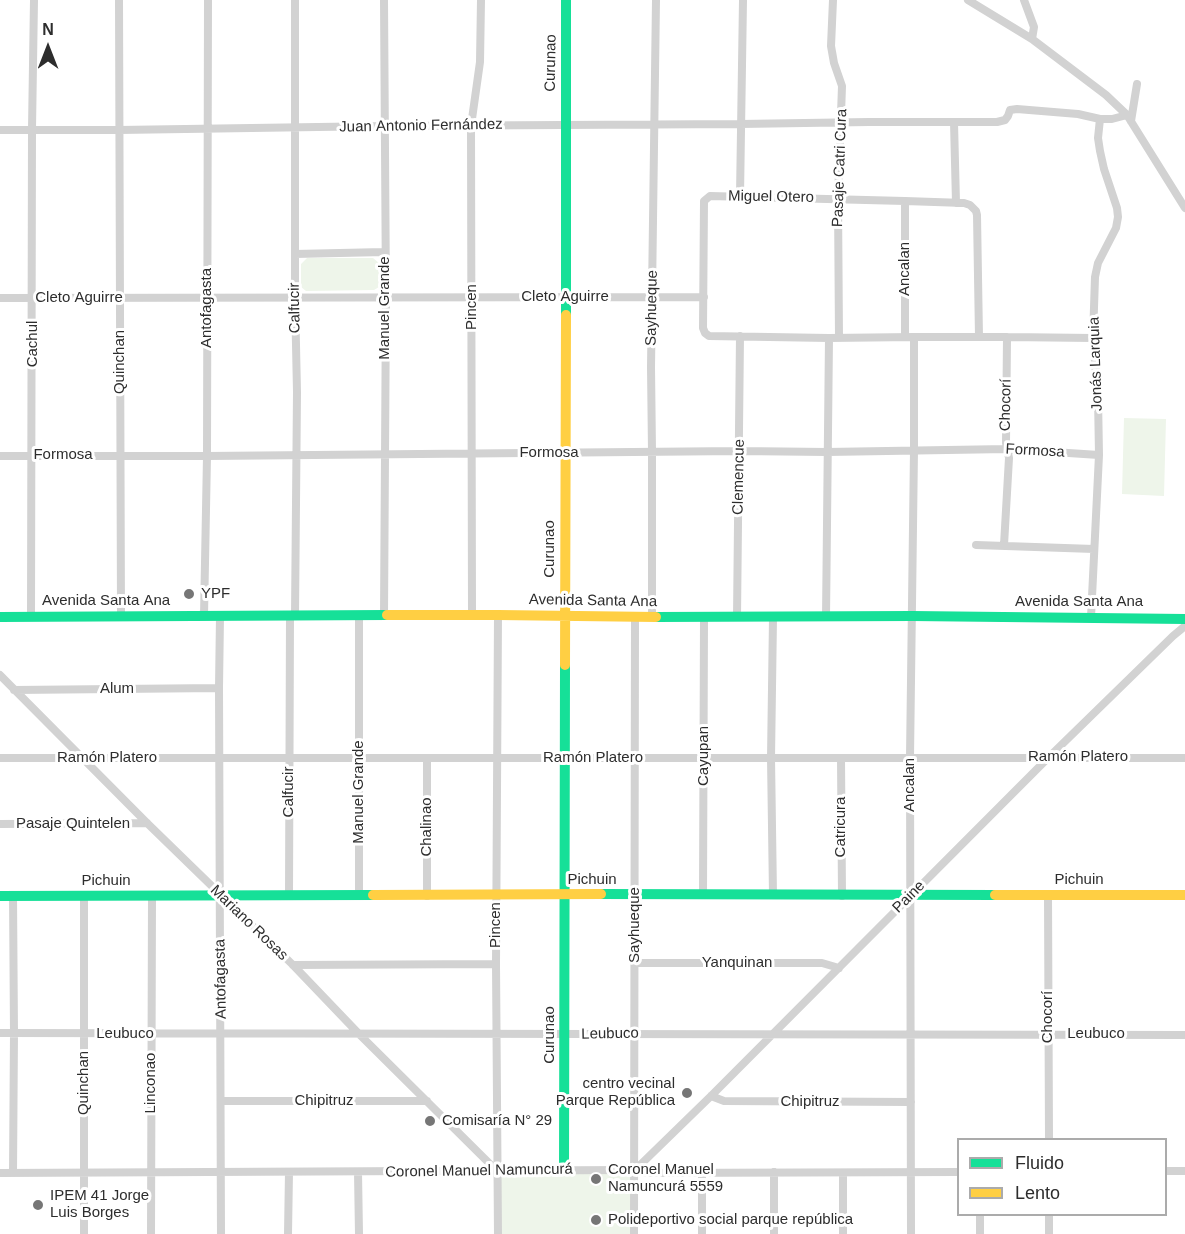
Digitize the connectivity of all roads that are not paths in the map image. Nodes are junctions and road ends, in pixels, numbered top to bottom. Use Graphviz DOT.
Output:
graph roads {
  1 [pos="34,0"];
  2 [pos="119,0"];
  3 [pos="208,0"];
  4 [pos="294,0"];
  5 [pos="384,0"];
  6 [pos="481,0"];
  7 [pos="566,0"];
  8 [pos="656,0"];
  9 [pos="743,0"];
  10 [pos="833,0"];
  11 [pos="968,0"];
  12 [pos="1024,0"];
  13 [pos="1032,39"];
  14 [pos="1137,84"];
  15 [pos="1130,118"];
  16 [pos="1100,119"];
  17 [pos="954,122"];
  18 [pos="841,123"];
  19 [pos="653,124"];
  20 [pos="740,124"];
  21 [pos="565,125"];
  22 [pos="384,126"];
  23 [pos="471,126"];
  24 [pos="295,128"];
  25 [pos="32,129"];
  26 [pos="207,129"];
  27 [pos="0,130"];
  28 [pos="119,130"];
  29 [pos="740,196"];
  30 [pos="838,198"];
  31 [pos="905,201"];
  32 [pos="956,203"];
  33 [pos="1185,208"];
  34 [pos="384,252"];
  35 [pos="295,254"];
  36 [pos="207,297"];
  37 [pos="386,297"];
  38 [pos="472,297"];
  39 [pos="566,297"];
  40 [pos="652,297"];
  41 [pos="704,297"];
  42 [pos="0,298"];
  43 [pos="120,298"];
  44 [pos="295,298"];
  45 [pos="33,299"];
  46 [pos="740,336"];
  47 [pos="905,337"];
  48 [pos="914,337"];
  49 [pos="979,337"];
  50 [pos="1007,337"];
  51 [pos="829,338"];
  52 [pos="839,338"];
  53 [pos="1093,338"];
  54 [pos="1007,449"];
  55 [pos="914,450"];
  56 [pos="652,452"];
  57 [pos="739,452"];
  58 [pos="827,452"];
  59 [pos="566,453"];
  60 [pos="385,454"];
  61 [pos="472,454"];
  62 [pos="120,455"];
  63 [pos="295,455"];
  64 [pos="1099,455"];
  65 [pos="0,456"];
  66 [pos="33,456"];
  67 [pos="207,456"];
  68 [pos="976,545"];
  69 [pos="1004,545"];
  70 [pos="1094,549"];
  71 [pos="121,615"];
  72 [pos="384,615"];
  73 [pos="472,615"];
  74 [pos="498,615"];
  75 [pos="565,615"];
  76 [pos="204,616"];
  77 [pos="220,616"];
  78 [pos="292,616"];
  79 [pos="359,616"];
  80 [pos="635,616"];
  81 [pos="652,616"];
  82 [pos="912,616"];
  83 [pos="0,617"];
  84 [pos="31,617"];
  85 [pos="737,617"];
  86 [pos="826,617"];
  87 [pos="1091,617"];
  88 [pos="704,618"];
  89 [pos="773,618"];
  90 [pos="1185,619"];
  91 [pos="1185,626"];
  92 [pos="0,675"];
  93 [pos="219,688"];
  94 [pos="14,690"];
  95 [pos="219,757"];
  96 [pos="359,757"];
  97 [pos="704,757"];
  98 [pos="910,757"];
  99 [pos="1049,757"];
  100 [pos="0,758"];
  101 [pos="81,758"];
  102 [pos="289,758"];
  103 [pos="427,758"];
  104 [pos="496,758"];
  105 [pos="566,758"];
  106 [pos="634,758"];
  107 [pos="771,758"];
  108 [pos="841,758"];
  109 [pos="1185,758"];
  110 [pos="147,823"];
  111 [pos="0,824"];
  112 [pos="635,894"];
  113 [pos="703,894"];
  114 [pos="219,895"];
  115 [pos="565,895"];
  116 [pos="773,895"];
  117 [pos="911,895"];
  118 [pos="1048,895"];
  119 [pos="1185,895"];
  120 [pos="0,896"];
  121 [pos="13,896"];
  122 [pos="84,896"];
  123 [pos="152,896"];
  124 [pos="289,896"];
  125 [pos="359,896"];
  126 [pos="427,896"];
  127 [pos="496,896"];
  128 [pos="842,896"];
  129 [pos="635,963"];
  130 [pos="496,964"];
  131 [pos="293,965"];
  132 [pos="839,968"];
  133 [pos="0,1033"];
  134 [pos="14,1033"];
  135 [pos="84,1033"];
  136 [pos="151,1034"];
  137 [pos="221,1034"];
  138 [pos="359,1034"];
  139 [pos="565,1034"];
  140 [pos="635,1034"];
  141 [pos="772,1034"];
  142 [pos="910,1034"];
  143 [pos="1048,1034"];
  144 [pos="496,1035"];
  145 [pos="1185,1035"];
  146 [pos="711,1096"];
  147 [pos="221,1101"];
  148 [pos="427,1101"];
  149 [pos="910,1102"];
  150 [pos="1049,1138"];
  151 [pos="564,1170"];
  152 [pos="635,1170"];
  153 [pos="497,1171"];
  154 [pos="911,1171"];
  155 [pos="1167,1171"];
  156 [pos="1185,1171"];
  157 [pos="83,1172"];
  158 [pos="221,1172"];
  159 [pos="289,1172"];
  160 [pos="358,1172"];
  161 [pos="702,1172"];
  162 [pos="774,1172"];
  163 [pos="957,1172"];
  164 [pos="0,1173"];
  165 [pos="13,1173"];
  166 [pos="151,1173"];
  167 [pos="843,1173"];
  168 [pos="980,1216"];
  169 [pos="1049,1216"];
  170 [pos="84,1234"];
  171 [pos="151,1234"];
  172 [pos="221,1234"];
  173 [pos="288,1234"];
  174 [pos="358,1234"];
  175 [pos="498,1234"];
  176 [pos="634,1234"];
  177 [pos="702,1234"];
  178 [pos="774,1234"];
  179 [pos="843,1234"];
  180 [pos="911,1234"];
  181 [pos="980,1234"];
  182 [pos="1049,1234"];
  1 -- 25 [label="street, Cachul"];
  2 -- 28 [label="street, Quinchan"];
  3 -- 26 [label="street, Antofagasta"];
  4 -- 24 [label="street, Calfucir"];
  5 -- 22 [label="street, Manuel Grande"];
  6 -- 23 [label="street, Pincen"];
  7 -- 21 [label="street, Curunao"];
  8 -- 19 [label="street, Sayhueque"];
  9 -- 20 [label="street"];
  10 -- 18 [label="street, Pasaje Catri Cura"];
  11 -- 13 [label="street"];
  12 -- 13 [label="street"];
  13 -- 15 [label="street"];
  14 -- 15 [label="street"];
  15 -- 16 [label="street, Juan Antonio Fernández"];
  15 -- 33 [label="street"];
  16 -- 17 [label="street, Juan Antonio Fernández"];
  16 -- 53 [label="street, Jonás Larquia"];
  17 -- 18 [label="street, Juan Antonio Fernández"];
  17 -- 32 [label="street"];
  18 -- 20 [label="street, Juan Antonio Fernández"];
  18 -- 30 [label="street, Pasaje Catri Cura"];
  19 -- 20 [label="street, Juan Antonio Fernández"];
  19 -- 21 [label="street, Juan Antonio Fernández"];
  19 -- 40 [label="street, Sayhueque"];
  20 -- 29 [label="street"];
  21 -- 23 [label="street, Juan Antonio Fernández"];
  21 -- 39 [label="street, Curunao"];
  22 -- 23 [label="street, Juan Antonio Fernández"];
  22 -- 24 [label="street, Juan Antonio Fernández"];
  22 -- 34 [label="street, Manuel Grande"];
  23 -- 38 [label="street, Pincen"];
  24 -- 26 [label="street, Juan Antonio Fernández"];
  24 -- 35 [label="street, Calfucir"];
  25 -- 27 [label="street, Juan Antonio Fernández"];
  25 -- 28 [label="street, Juan Antonio Fernández"];
  25 -- 45 [label="street, Cachul"];
  26 -- 28 [label="street, Juan Antonio Fernández"];
  26 -- 36 [label="street, Antofagasta"];
  28 -- 43 [label="street, Quinchan"];
  29 -- 30 [label="street, Miguel Otero"];
  29 -- 41 [label="street, Miguel Otero"];
  30 -- 31 [label="street, Miguel Otero"];
  30 -- 52 [label="street, Pasaje Catri Cura"];
  31 -- 32 [label="street, Miguel Otero"];
  31 -- 47 [label="street, Ancalan"];
  32 -- 49 [label="street, Miguel Otero"];
  34 -- 35 [label="street"];
  34 -- 37 [label="street, Manuel Grande"];
  35 -- 44 [label="street, Calfucir"];
  36 -- 43 [label="street, Cleto Aguirre"];
  36 -- 44 [label="street, Cleto Aguirre"];
  36 -- 67 [label="street, Antofagasta"];
  37 -- 38 [label="street, Cleto Aguirre"];
  37 -- 44 [label="street, Cleto Aguirre"];
  37 -- 60 [label="street, Manuel Grande"];
  38 -- 39 [label="street, Cleto Aguirre"];
  38 -- 61 [label="street, Pincen"];
  39 -- 40 [label="street, Cleto Aguirre"];
  39 -- 59 [label="street, Curunao"];
  40 -- 41 [label="street, Cleto Aguirre"];
  40 -- 56 [label="street, Sayhueque"];
  41 -- 46 [label="street"];
  42 -- 45 [label="street, Cleto Aguirre"];
  43 -- 45 [label="street, Cleto Aguirre"];
  43 -- 62 [label="street, Quinchan"];
  44 -- 63 [label="street, Calfucir"];
  45 -- 66 [label="street, Cachul"];
  46 -- 51 [label="street"];
  46 -- 57 [label="street, Clemencue"];
  47 -- 48 [label="street"];
  47 -- 52 [label="street"];
  48 -- 49 [label="street"];
  48 -- 55 [label="street, Ancalan"];
  49 -- 50 [label="street"];
  50 -- 53 [label="street"];
  50 -- 54 [label="street, Chocorí"];
  51 -- 52 [label="street"];
  51 -- 58 [label="street"];
  53 -- 64 [label="street, Jonás Larquia"];
  54 -- 55 [label="street, Formosa"];
  54 -- 64 [label="street, Formosa"];
  54 -- 69 [label="street, Chocorí"];
  55 -- 58 [label="street, Formosa"];
  55 -- 82 [label="street, Ancalan"];
  56 -- 57 [label="street, Formosa"];
  56 -- 59 [label="street, Formosa"];
  56 -- 81 [label="street, Sayhueque"];
  57 -- 58 [label="street, Formosa"];
  57 -- 85 [label="street, Clemencue"];
  58 -- 86 [label="street"];
  59 -- 61 [label="street, Formosa"];
  59 -- 75 [label="street, Curunao"];
  60 -- 61 [label="street, Formosa"];
  60 -- 63 [label="street, Formosa"];
  60 -- 72 [label="street, Manuel Grande"];
  61 -- 73 [label="street, Pincen"];
  62 -- 66 [label="street, Formosa"];
  62 -- 67 [label="street, Formosa"];
  62 -- 71 [label="street, Quinchan"];
  63 -- 67 [label="street, Formosa"];
  63 -- 78 [label="street, Calfucir"];
  64 -- 70 [label="street, Jonás Larquia"];
  65 -- 66 [label="street, Formosa"];
  66 -- 84 [label="street, Cachul"];
  67 -- 76 [label="street, Antofagasta"];
  68 -- 69 [label="street"];
  69 -- 70 [label="street"];
  70 -- 87 [label="street, Jonás Larquia"];
  71 -- 76 [label="street, Avenida Santa Ana"];
  71 -- 84 [label="street, Avenida Santa Ana"];
  72 -- 73 [label="street, Avenida Santa Ana"];
  72 -- 79 [label="street, Avenida Santa Ana"];
  73 -- 74 [label="street, Avenida Santa Ana"];
  74 -- 75 [label="street, Avenida Santa Ana"];
  74 -- 104 [label="street, Pincen"];
  75 -- 80 [label="street, Avenida Santa Ana"];
  75 -- 105 [label="street, Curunao"];
  76 -- 77 [label="street, Avenida Santa Ana"];
  77 -- 78 [label="street, Avenida Santa Ana"];
  77 -- 93 [label="street, Antofagasta"];
  78 -- 79 [label="street, Avenida Santa Ana"];
  78 -- 102 [label="street, Calfucir"];
  79 -- 96 [label="street, Manuel Grande"];
  80 -- 81 [label="street, Avenida Santa Ana"];
  80 -- 106 [label="street, Sayhueque"];
  81 -- 88 [label="street, Avenida Santa Ana"];
  82 -- 86 [label="street, Avenida Santa Ana"];
  82 -- 87 [label="street, Avenida Santa Ana"];
  82 -- 98 [label="street, Ancalan"];
  83 -- 84 [label="street, Avenida Santa Ana"];
  85 -- 88 [label="street, Avenida Santa Ana"];
  85 -- 89 [label="street, Avenida Santa Ana"];
  86 -- 89 [label="street, Avenida Santa Ana"];
  87 -- 90 [label="street, Avenida Santa Ana"];
  88 -- 97 [label="street, Cayupan"];
  89 -- 107 [label="street"];
  91 -- 99 [label="street, Paine"];
  92 -- 94 [label="street, Mariano Rosas"];
  93 -- 94 [label="street, Alum"];
  93 -- 95 [label="street, Antofagasta"];
  94 -- 101 [label="street, Mariano Rosas"];
  95 -- 101 [label="street, Ramón Platero"];
  95 -- 102 [label="street, Ramón Platero"];
  95 -- 114 [label="street, Antofagasta"];
  96 -- 102 [label="street, Ramón Platero"];
  96 -- 103 [label="street, Ramón Platero"];
  96 -- 125 [label="street, Manuel Grande"];
  97 -- 106 [label="street, Ramón Platero"];
  97 -- 107 [label="street, Ramón Platero"];
  97 -- 113 [label="street, Cayupan"];
  98 -- 99 [label="street, Ramón Platero"];
  98 -- 108 [label="street, Ramón Platero"];
  98 -- 117 [label="street, Ancalan"];
  99 -- 109 [label="street, Ramón Platero"];
  99 -- 117 [label="street, Paine"];
  100 -- 101 [label="street, Ramón Platero"];
  101 -- 110 [label="street, Mariano Rosas"];
  102 -- 124 [label="street, Calfucir"];
  103 -- 104 [label="street, Ramón Platero"];
  103 -- 126 [label="street, Chalinao"];
  104 -- 105 [label="street, Ramón Platero"];
  104 -- 127 [label="street, Pincen"];
  105 -- 106 [label="street, Ramón Platero"];
  105 -- 115 [label="street, Curunao"];
  106 -- 112 [label="street, Sayhueque"];
  107 -- 108 [label="street, Ramón Platero"];
  107 -- 116 [label="street"];
  108 -- 128 [label="street, Catricura"];
  110 -- 111 [label="street, Pasaje Quintelen"];
  110 -- 114 [label="street, Mariano Rosas"];
  112 -- 113 [label="street, Pichuin"];
  112 -- 115 [label="street, Pichuin"];
  112 -- 129 [label="street, Sayhueque"];
  113 -- 116 [label="street, Pichuin"];
  114 -- 123 [label="street, Pichuin"];
  114 -- 124 [label="street, Pichuin"];
  114 -- 131 [label="street, Mariano Rosas"];
  114 -- 137 [label="street, Antofagasta"];
  115 -- 127 [label="street, Pichuin"];
  115 -- 139 [label="street, Curunao"];
  116 -- 128 [label="street, Pichuin"];
  117 -- 118 [label="street, Pichuin"];
  117 -- 128 [label="street, Pichuin"];
  117 -- 132 [label="street, Paine"];
  117 -- 142 [label="street, Ancalan"];
  118 -- 119 [label="street, Pichuin"];
  118 -- 143 [label="street, Chocorí"];
  120 -- 121 [label="street, Pichuin"];
  121 -- 122 [label="street, Pichuin"];
  121 -- 134 [label="street"];
  122 -- 123 [label="street, Pichuin"];
  122 -- 135 [label="street, Quinchan"];
  123 -- 136 [label="street, Linconao"];
  124 -- 125 [label="street, Pichuin"];
  125 -- 126 [label="street, Pichuin"];
  126 -- 127 [label="street, Pichuin"];
  127 -- 130 [label="street, Pincen"];
  129 -- 132 [label="street, Yanquinan"];
  129 -- 140 [label="street, Sayhueque"];
  130 -- 131 [label="street"];
  130 -- 144 [label="street, Pincen"];
  131 -- 138 [label="street, Mariano Rosas"];
  132 -- 141 [label="street, Paine"];
  133 -- 134 [label="street, Leubuco"];
  134 -- 135 [label="street, Leubuco"];
  134 -- 165 [label="street"];
  135 -- 136 [label="street, Leubuco"];
  135 -- 157 [label="street, Quinchan"];
  136 -- 137 [label="street, Leubuco"];
  136 -- 166 [label="street, Linconao"];
  137 -- 138 [label="street, Leubuco"];
  137 -- 147 [label="street, Antofagasta"];
  138 -- 144 [label="street, Leubuco"];
  138 -- 148 [label="street, Mariano Rosas"];
  139 -- 140 [label="street, Leubuco"];
  139 -- 144 [label="street, Leubuco"];
  139 -- 151 [label="street, Curunao"];
  140 -- 141 [label="street, Leubuco"];
  140 -- 152 [label="street, Sayhueque"];
  141 -- 142 [label="street, Leubuco"];
  141 -- 146 [label="street, Paine"];
  142 -- 143 [label="street, Leubuco"];
  142 -- 149 [label="street, Ancalan"];
  143 -- 145 [label="street, Leubuco"];
  143 -- 150 [label="street, Chocorí"];
  144 -- 153 [label="street, Pincen"];
  146 -- 149 [label="street, Chipitruz"];
  146 -- 152 [label="street, Paine"];
  147 -- 148 [label="street, Chipitruz"];
  147 -- 158 [label="street, Antofagasta"];
  148 -- 153 [label="street, Mariano Rosas"];
  149 -- 154 [label="street, Ancalan"];
  151 -- 152 [label="street, Coronel Manuel Namuncurá"];
  151 -- 153 [label="street, Coronel Manuel Namuncurá"];
  152 -- 161 [label="street, Coronel Manuel Namuncurá"];
  152 -- 176 [label="street, Sayhueque"];
  153 -- 160 [label="street, Coronel Manuel Namuncurá"];
  153 -- 175 [label="street, Pincen"];
  154 -- 163 [label="street, Coronel Manuel Namuncurá"];
  154 -- 167 [label="street, Coronel Manuel Namuncurá"];
  154 -- 180 [label="street, Ancalan"];
  155 -- 156 [label="street"];
  157 -- 165 [label="street, Coronel Manuel Namuncurá"];
  157 -- 166 [label="street, Coronel Manuel Namuncurá"];
  157 -- 170 [label="street, Quinchan"];
  158 -- 159 [label="street, Coronel Manuel Namuncurá"];
  158 -- 166 [label="street, Coronel Manuel Namuncurá"];
  158 -- 172 [label="street, Antofagasta"];
  159 -- 160 [label="street, Coronel Manuel Namuncurá"];
  159 -- 173 [label="street"];
  160 -- 174 [label="street"];
  161 -- 162 [label="street, Coronel Manuel Namuncurá"];
  161 -- 177 [label="street"];
  162 -- 167 [label="street, Coronel Manuel Namuncurá"];
  162 -- 178 [label="street"];
  164 -- 165 [label="street, Coronel Manuel Namuncurá"];
  166 -- 171 [label="street, Linconao"];
  167 -- 179 [label="street"];
  168 -- 181 [label="street"];
  169 -- 182 [label="street"];
}
